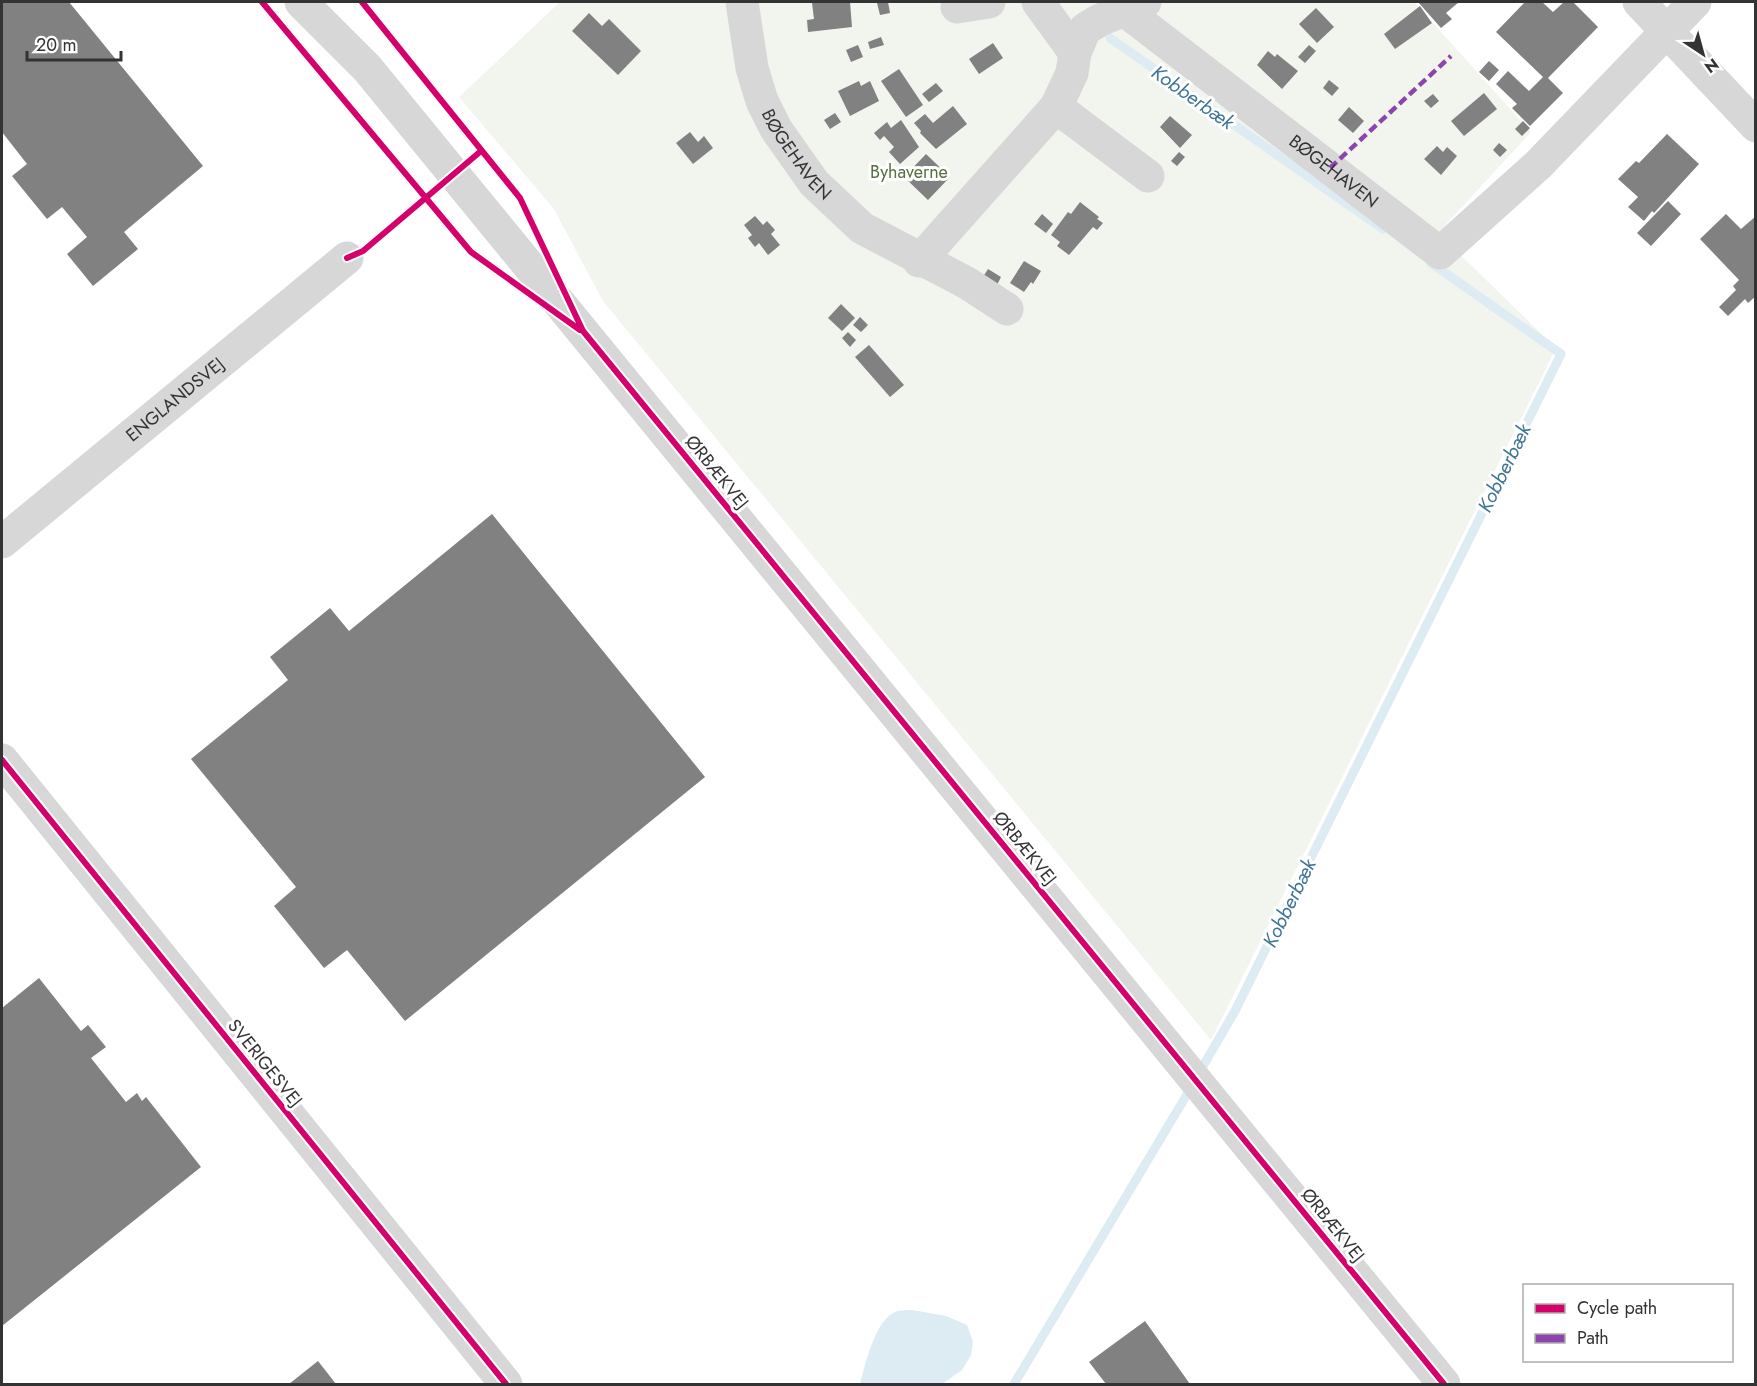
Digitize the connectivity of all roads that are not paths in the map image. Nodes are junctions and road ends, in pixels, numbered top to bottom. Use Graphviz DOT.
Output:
graph roads {
  1 [pos="301,2"];
  2 [pos="322,2"];
  3 [pos="742,2"];
  4 [pos="989,2"];
  5 [pos="1038,2"];
  6 [pos="1639,2"];
  7 [pos="1695,2"];
  8 [pos="1130,4"];
  9 [pos="957,7"];
  10 [pos="1666,32"];
  11 [pos="1075,53"];
  12 [pos="367,68"];
  13 [pos="1056,107"];
  14 [pos="1755,126"];
  15 [pos="1148,176"];
  16 [pos="347,258"];
  17 [pos="919,261"];
  18 [pos="1007,309"];
  19 [pos="2,542"];
  20 [pos="2,760"];
  21 [pos="506,1384"];
  22 [pos="1444,1384"];
  1 -- 12 [label="street, ØRBÆKVEJ"];
  2 -- 12 [label="street, ØRBÆKVEJ"];
  3 -- 17 [label="street, BØGEHAVEN"];
  4 -- 9 [label="street"];
  5 -- 11 [label="street"];
  6 -- 10 [label="street"];
  7 -- 10 [label="street"];
  8 -- 10 [label="street, BØGEHAVEN"];
  8 -- 11 [label="street, BØGEHAVEN"];
  10 -- 14 [label="street"];
  11 -- 13 [label="street, BØGEHAVEN"];
  12 -- 22 [label="street, ØRBÆKVEJ"];
  13 -- 15 [label="street"];
  13 -- 17 [label="street, BØGEHAVEN"];
  16 -- 19 [label="street, ENGLANDSVEJ"];
  17 -- 18 [label="street, BØGEHAVEN"];
  20 -- 21 [label="street, SVERIGESVEJ"];
}
